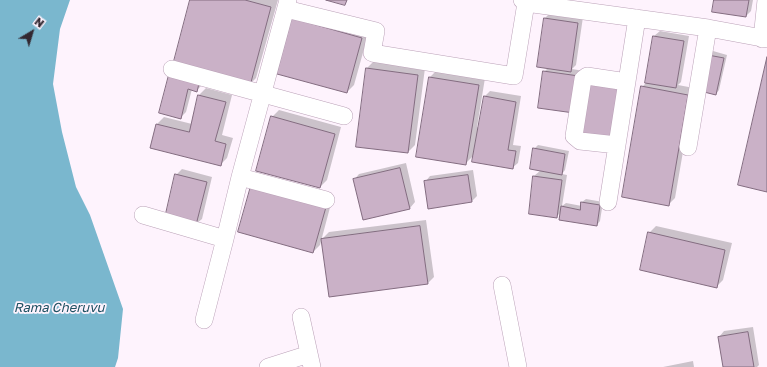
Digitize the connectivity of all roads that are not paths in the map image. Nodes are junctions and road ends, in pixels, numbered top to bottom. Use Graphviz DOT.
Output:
graph roads {
  1 [pos="766,0"];
  2 [pos="524,1"];
  3 [pos="287,4"];
  4 [pos="637,18"];
  5 [pos="708,28"];
  6 [pos="765,39"];
  7 [pos="172,69"];
  8 [pos="627,82"];
  9 [pos="262,93"];
  10 [pos="344,116"];
  11 [pos="617,145"];
  12 [pos="688,147"];
  13 [pos="240,177"];
  14 [pos="326,200"];
  15 [pos="608,202"];
  16 [pos="143,215"];
  17 [pos="225,239"];
  18 [pos="502,285"];
  19 [pos="301,317"];
  20 [pos="204,320"];
  21 [pos="310,360"];
  22 [pos="268,367"];
  23 [pos="518,367"];
  1 -- 6 [label="street"];
  2 -- 3 [label="street"];
  2 -- 4 [label="street"];
  3 -- 9 [label="street"];
  4 -- 5 [label="street"];
  4 -- 8 [label="street"];
  5 -- 6 [label="street"];
  5 -- 12 [label="street"];
  7 -- 9 [label="street"];
  8 -- 11 [label="street"];
  8 -- 11 [label="street"];
  9 -- 10 [label="street"];
  9 -- 13 [label="street"];
  11 -- 15 [label="street"];
  13 -- 14 [label="street"];
  13 -- 17 [label="street"];
  16 -- 17 [label="street"];
  17 -- 20 [label="street"];
  18 -- 23 [label="street"];
  19 -- 21 [label="street"];
  21 -- 22 [label="street"];
}
